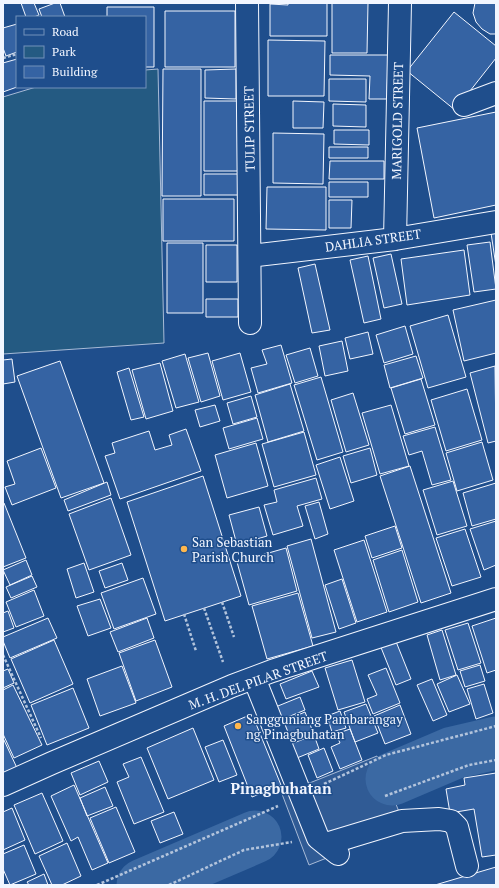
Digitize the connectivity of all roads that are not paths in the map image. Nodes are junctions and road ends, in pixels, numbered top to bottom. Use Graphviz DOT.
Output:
graph roads {
  1 [pos="247,3"];
  2 [pos="400,3"];
  3 [pos="496,93"];
  4 [pos="464,105"];
  5 [pos="496,222"];
  6 [pos="395,238"];
  7 [pos="250,256"];
  8 [pos="250,323"];
  9 [pos="496,599"];
  10 [pos="254,678"];
  11 [pos="3,785"];
  12 [pos="467,866"];
  1 -- 7 [label="street, TULIP STREET"];
  2 -- 6 [label="street, MARIGOLD STREET"];
  3 -- 4 [label="street"];
  5 -- 6 [label="street, DAHLIA STREET"];
  6 -- 7 [label="street, DAHLIA STREET"];
  7 -- 8 [label="street, TULIP STREET"];
  9 -- 10 [label="street, M. H. DEL PILAR STREET"];
  10 -- 11 [label="street, M. H. DEL PILAR STREET"];
  10 -- 12 [label="street"];
}
